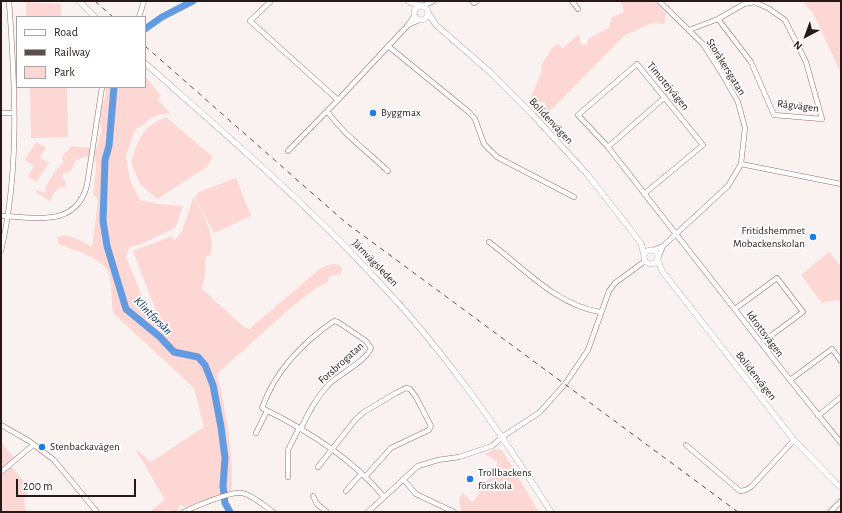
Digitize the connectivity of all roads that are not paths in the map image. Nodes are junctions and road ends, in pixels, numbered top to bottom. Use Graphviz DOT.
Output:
graph roads {
  1 [pos="9,1"];
  2 [pos="79,1"];
  3 [pos="144,1"];
  4 [pos="270,1"];
  5 [pos="472,1"];
  6 [pos="477,1"];
  7 [pos="572,1"];
  8 [pos="659,1"];
  9 [pos="408,2"];
  10 [pos="434,2"];
  11 [pos="421,6"];
  12 [pos="578,9"];
  13 [pos="428,12"];
  14 [pos="415,14"];
  15 [pos="94,16"];
  16 [pos="139,16"];
  17 [pos="718,19"];
  18 [pos="421,20"];
  19 [pos="408,25"];
  20 [pos="436,25"];
  21 [pos="689,30"];
  22 [pos="388,46"];
  23 [pos="146,64"];
  24 [pos="102,88"];
  25 [pos="665,97"];
  26 [pos="338,100"];
  27 [pos="327,111"];
  28 [pos="1,113"];
  29 [pos="14,113"];
  30 [pos="608,147"];
  31 [pos="288,152"];
  32 [pos="741,164"];
  33 [pos="388,171"];
  34 [pos="841,184"];
  35 [pos="644,194"];
  36 [pos="574,197"];
  37 [pos="1,216"];
  38 [pos="8,216"];
  39 [pos="677,234"];
  40 [pos="489,242"];
  41 [pos="641,243"];
  42 [pos="662,246"];
  43 [pos="652,250"];
  44 [pos="1,251"];
  45 [pos="644,255"];
  46 [pos="658,259"];
  47 [pos="646,261"];
  48 [pos="652,264"];
  49 [pos="662,271"];
  50 [pos="735,309"];
  51 [pos="600,312"];
  52 [pos="761,343"];
  53 [pos="841,361"];
  54 [pos="790,380"];
  55 [pos="841,397"];
  56 [pos="264,410"];
  57 [pos="818,416"];
  58 [pos="1,425"];
  59 [pos="300,428"];
  60 [pos="256,433"];
  61 [pos="502,437"];
  62 [pos="794,440"];
  63 [pos="841,442"];
  64 [pos="33,445"];
  65 [pos="686,445"];
  66 [pos="332,449"];
  67 [pos="318,467"];
  68 [pos="1,472"];
  69 [pos="363,476"];
  70 [pos="288,477"];
  71 [pos="403,480"];
  72 [pos="841,488"];
  73 [pos="346,491"];
  74 [pos="313,496"];
  75 [pos="384,497"];
  76 [pos="841,500"];
  77 [pos="372,511"];
  78 [pos="96,512"];
  79 [pos="183,512"];
  80 [pos="273,512"];
  81 [pos="327,512"];
  82 [pos="454,512"];
  83 [pos="551,512"];
  84 [pos="830,512"];
  1 -- 29 [label="street"];
  2 -- 15 [label="main road"];
  3 -- 16 [label="street"];
  4 -- 26 [label="street"];
  5 -- 6 [label="street"];
  7 -- 12 [label="street"];
  8 -- 21 [label="street, Storåkersgatan"];
  9 -- 11 [label="main road, Bolidenvägen"];
  9 -- 14 [label="main road, Bolidenvägen"];
  10 -- 11 [label="street"];
  10 -- 13 [label="street"];
  11 -- 13 [label="main road, Bolidenvägen"];
  11 -- 14 [label="main road"];
  13 -- 18 [label="main road"];
  13 -- 20 [label="main road, Bolidenvägen"];
  14 -- 18 [label="main road, Bolidenvägen"];
  14 -- 19 [label="street"];
  17 -- 17 [label="street, Rågvägen"];
  17 -- 21 [label="street, Rågvägen"];
  18 -- 19 [label="street"];
  18 -- 20 [label="main road, Bolidenvägen"];
  19 -- 22 [label="street"];
  20 -- 41 [label="main road, Bolidenvägen"];
  21 -- 32 [label="street, Storåkersgatan"];
  22 -- 26 [label="street"];
  22 -- 36 [label="street"];
  23 -- 61 [label="main road, Järnvägsleden"];
  24 -- 38 [label="street"];
  25 -- 30 [label="street"];
  25 -- 30 [label="street, Timotejvägen"];
  25 -- 35 [label="street, Timotejvägen"];
  26 -- 27 [label="street"];
  27 -- 31 [label="street"];
  27 -- 33 [label="street"];
  28 -- 29 [label="street"];
  29 -- 38 [label="street"];
  30 -- 35 [label="street, Timotejvägen"];
  32 -- 34 [label="street"];
  32 -- 39 [label="street, Storåkersgatan"];
  35 -- 39 [label="street, Timotejvägen"];
  37 -- 38 [label="street"];
  38 -- 44 [label="street"];
  39 -- 42 [label="street, Storåkersgatan"];
  39 -- 50 [label="street, Idrottsvägen"];
  40 -- 51 [label="street"];
  41 -- 43 [label="main road, Bolidenvägen"];
  41 -- 45 [label="main road, Bolidenvägen"];
  42 -- 43 [label="street, Storåkersgatan"];
  42 -- 46 [label="street"];
  43 -- 45 [label="main road"];
  43 -- 46 [label="main road"];
  45 -- 47 [label="main road"];
  46 -- 48 [label="main road"];
  46 -- 49 [label="main road, Bolidenvägen"];
  47 -- 48 [label="main road"];
  47 -- 51 [label="street"];
  48 -- 49 [label="main road, Bolidenvägen"];
  49 -- 62 [label="main road, Bolidenvägen"];
  50 -- 52 [label="street, Idrottsvägen"];
  50 -- 52 [label="street"];
  51 -- 61 [label="street"];
  52 -- 54 [label="street, Idrottsvägen"];
  53 -- 54 [label="street"];
  54 -- 57 [label="street, Idrottsvägen"];
  55 -- 57 [label="street"];
  56 -- 59 [label="street"];
  56 -- 59 [label="street, Forsbrogatan"];
  56 -- 60 [label="street"];
  57 -- 63 [label="street, Idrottsvägen"];
  58 -- 64 [label="street"];
  59 -- 66 [label="street"];
  59 -- 70 [label="street"];
  61 -- 71 [label="street"];
  61 -- 83 [label="main road, Järnvägsleden"];
  62 -- 65 [label="street"];
  62 -- 72 [label="main road, Bolidenvägen"];
  64 -- 68 [label="street"];
  64 -- 78 [label="street"];
  66 -- 67 [label="street"];
  66 -- 69 [label="street"];
  66 -- 69 [label="street"];
  69 -- 73 [label="street"];
  69 -- 75 [label="street"];
  71 -- 75 [label="street"];
  71 -- 82 [label="street"];
  74 -- 81 [label="street"];
  75 -- 77 [label="street"];
  76 -- 84 [label="street"];
  79 -- 80 [label="street"];
}
